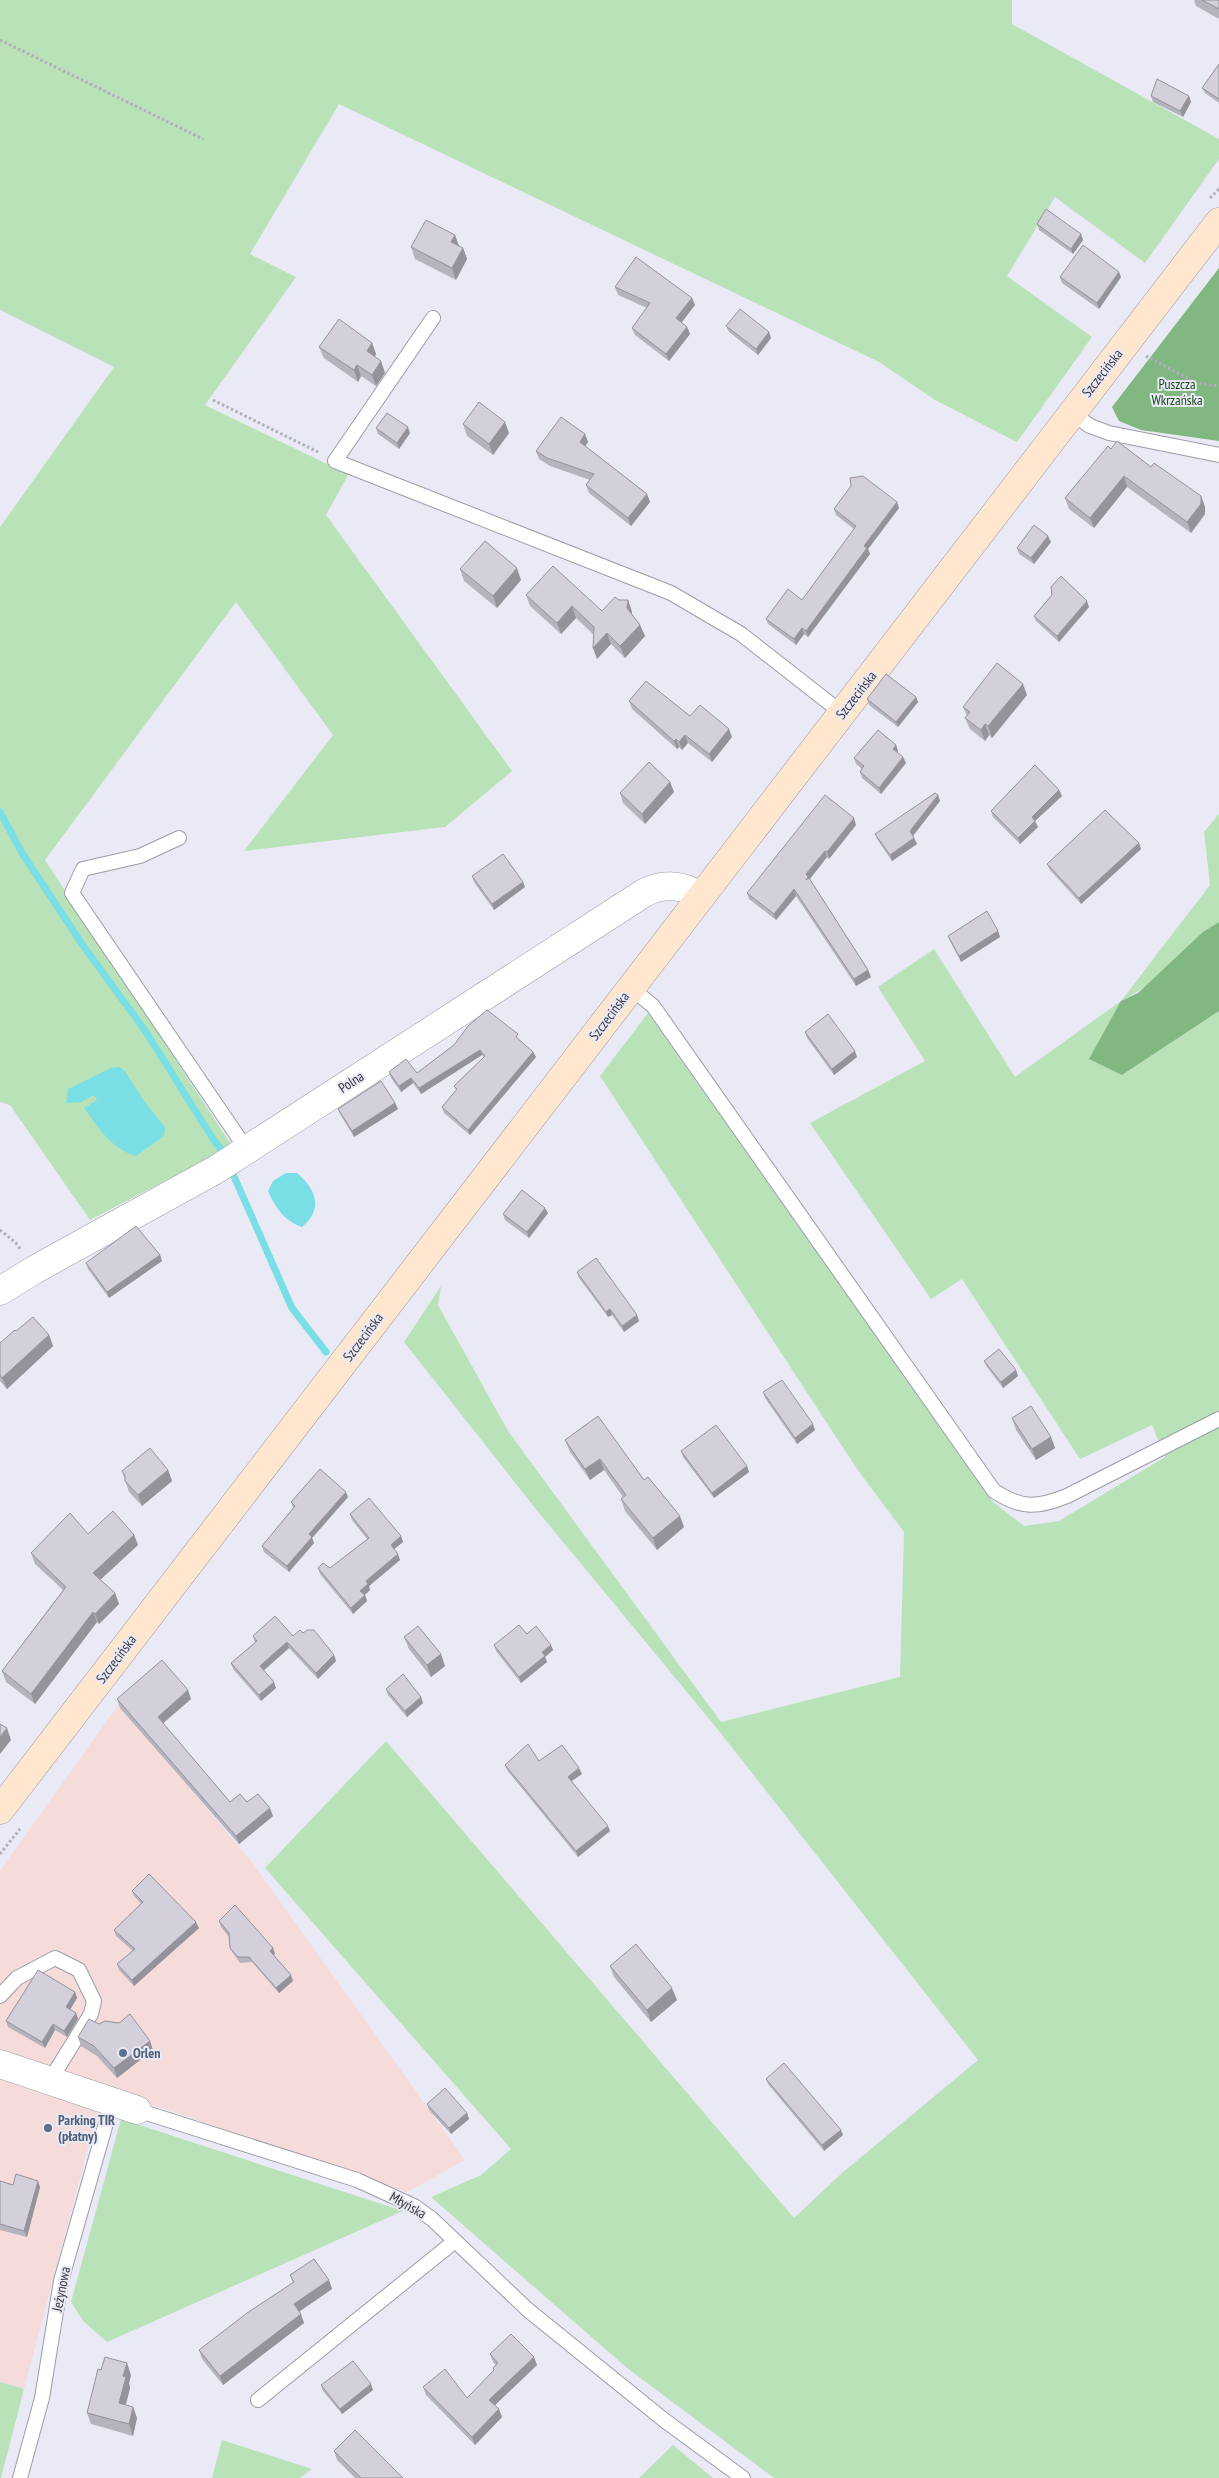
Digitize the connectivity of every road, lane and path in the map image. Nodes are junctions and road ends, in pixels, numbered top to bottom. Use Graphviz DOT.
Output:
graph roads {
  1 [pos="0,40"];
  2 [pos="203,139"];
  3 [pos="1219,222"];
  4 [pos="433,318"];
  5 [pos="1139,352"];
  6 [pos="1219,386"];
  7 [pos="213,400"];
  8 [pos="1072,413"];
  9 [pos="1219,455"];
  10 [pos="335,460"];
  11 [pos="842,713"];
  12 [pos="179,838"];
  13 [pos="701,897"];
  14 [pos="631,988"];
  15 [pos="247,1150"];
  16 [pos="0,1291"];
  17 [pos="1219,1419"];
  18 [pos="0,1810"];
  19 [pos="0,1996"];
  20 [pos="0,2064"];
  21 [pos="49,2082"];
  22 [pos="112,2102"];
  23 [pos="137,2110"];
  24 [pos="455,2241"];
  25 [pos="258,2400"];
  26 [pos="20,2478"];
  27 [pos="743,2478"];
  1 -- 2 [label="path"];
  3 -- 8 [label="street, Szczecińska"];
  4 -- 10 [label="lane"];
  5 -- 6 [label="path"];
  7 -- 10 [label="path"];
  8 -- 9 [label="lane"];
  8 -- 11 [label="street, Szczecińska"];
  10 -- 11 [label="lane"];
  11 -- 13 [label="street, Szczecińska"];
  12 -- 15 [label="lane"];
  13 -- 14 [label="street, Szczecińska"];
  13 -- 15 [label="street, Polna"];
  14 -- 17 [label="lane"];
  14 -- 18 [label="street, Szczecińska"];
  15 -- 16 [label="street, Polna"];
  19 -- 21 [label="lane"];
  20 -- 21 [label="street, Młyńska"];
  21 -- 22 [label="street, Młyńska"];
  22 -- 23 [label="street, Młyńska"];
  22 -- 26 [label="lane, Jeżynowa"];
  23 -- 24 [label="lane, Młyńska"];
  24 -- 25 [label="lane"];
  24 -- 27 [label="lane, Młyńska"];
}
